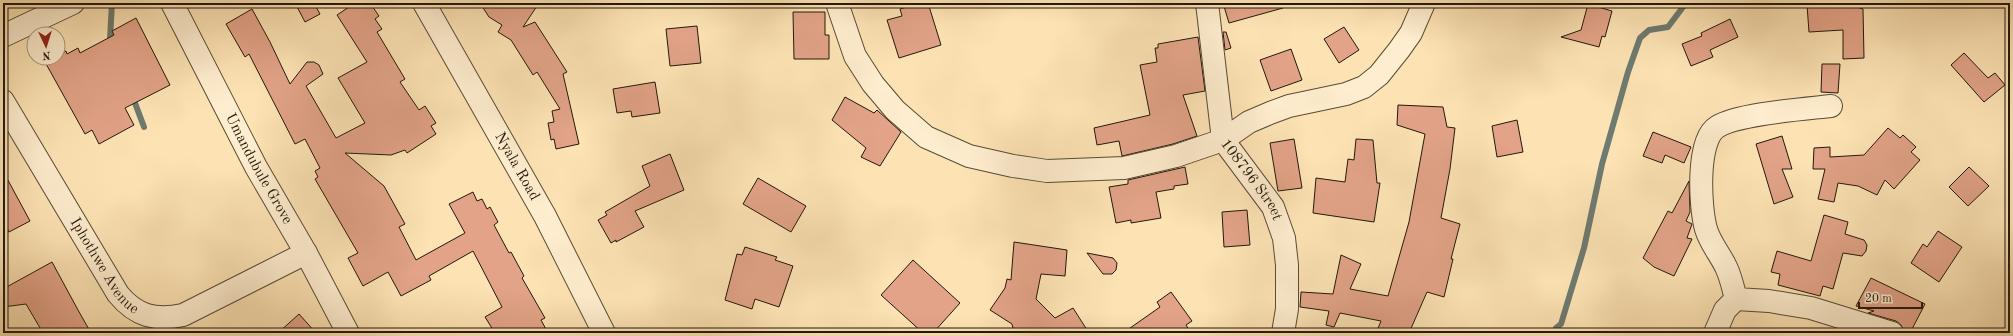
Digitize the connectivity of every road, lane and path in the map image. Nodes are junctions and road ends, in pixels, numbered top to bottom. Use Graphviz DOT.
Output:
graph roads {
  1 [pos="73,3"];
  2 [pos="172,3"];
  3 [pos="424,3"];
  4 [pos="837,3"];
  5 [pos="1207,3"];
  6 [pos="1424,3"];
  7 [pos="3,36"];
  8 [pos="3,101"];
  9 [pos="1831,106"];
  10 [pos="1222,140"];
  11 [pos="306,253"];
  12 [pos="1736,299"];
  13 [pos="348,333"];
  14 [pos="604,333"];
  15 [pos="1283,333"];
  16 [pos="1715,333"];
  17 [pos="1892,333"];
  1 -- 7 [label="street"];
  2 -- 11 [label="street, Umandubule Grove"];
  3 -- 14 [label="street, Nyala Road"];
  4 -- 10 [label="street"];
  5 -- 10 [label="street, 108796 Street"];
  6 -- 10 [label="street"];
  8 -- 11 [label="street, Iphothwe Avenue"];
  9 -- 12 [label="street"];
  10 -- 15 [label="street, 108796 Street"];
  11 -- 13 [label="street, Umandubule Grove"];
  12 -- 16 [label="street"];
  12 -- 17 [label="street"];
}
